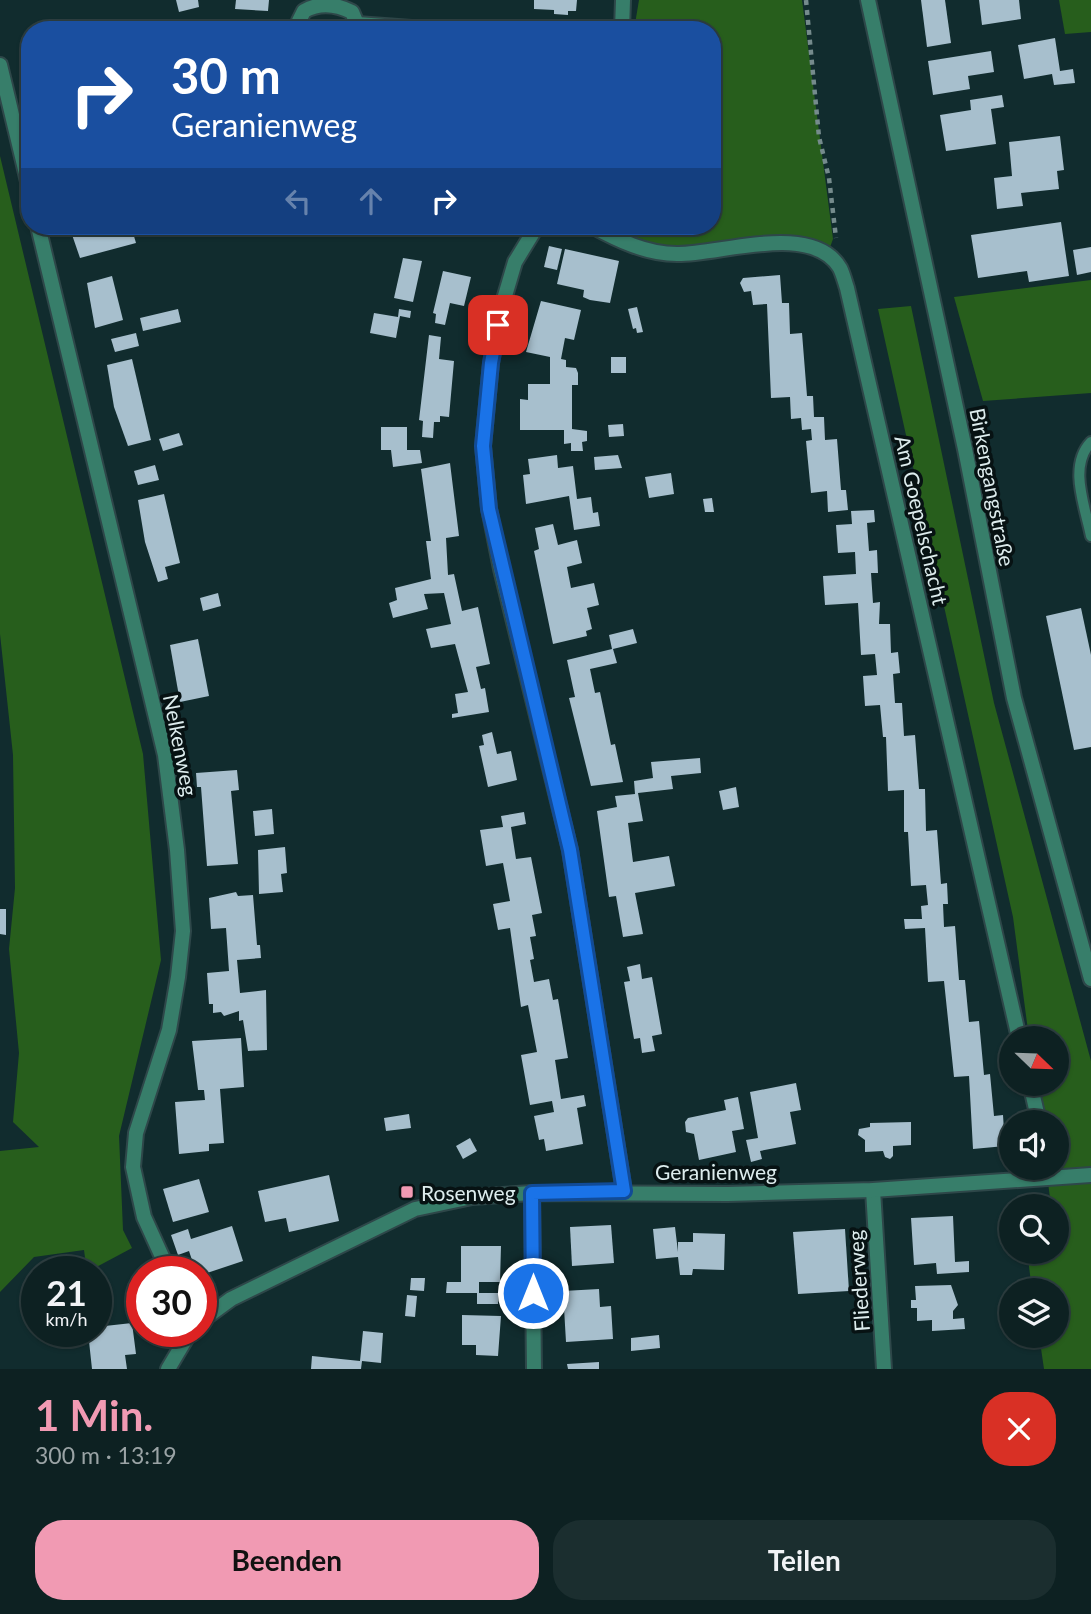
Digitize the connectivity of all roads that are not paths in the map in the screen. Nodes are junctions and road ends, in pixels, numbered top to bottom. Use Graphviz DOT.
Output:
graph roads {
  1 [pos="623,0"];
  2 [pos="868,0"];
  3 [pos="299,21"];
  4 [pos="354,21"];
  5 [pos="622,21"];
  6 [pos="0,65"];
  7 [pos="21,152"];
  8 [pos="40,235"];
  9 [pos="532,235"];
  10 [pos="610,235"];
  11 [pos="1091,442"];
  12 [pos="1091,536"];
  13 [pos="1091,979"];
  14 [pos="1016,1026"];
  15 [pos="1069,1174"];
  16 [pos="1091,1175"];
  17 [pos="999,1178"];
  18 [pos="873,1190"];
  19 [pos="624,1191"];
  20 [pos="532,1193"];
  21 [pos="162,1256"];
  22 [pos="217,1309"];
  23 [pos="181,1347"];
  24 [pos="168,1369"];
  25 [pos="534,1369"];
  26 [pos="884,1369"];
  1 -- 5 [label="street"];
  2 -- 13 [label="street, Birkengangstraße"];
  3 -- 4 [label="street"];
  6 -- 7 [label="street"];
  8 -- 21 [label="street, Nelkenweg"];
  9 -- 19 [label="street"];
  10 -- 14 [label="street, Am Goepelschacht"];
  11 -- 12 [label="lane"];
  15 -- 16 [label="street, Geranienweg"];
  17 -- 18 [label="street, Geranienweg"];
  18 -- 19 [label="street, Geranienweg"];
  18 -- 26 [label="street, Fliederweg"];
  19 -- 20 [label="street, Geranienweg"];
  20 -- 22 [label="street, Geranienweg"];
  20 -- 25 [label="street"];
  23 -- 24 [label="street"];
}
